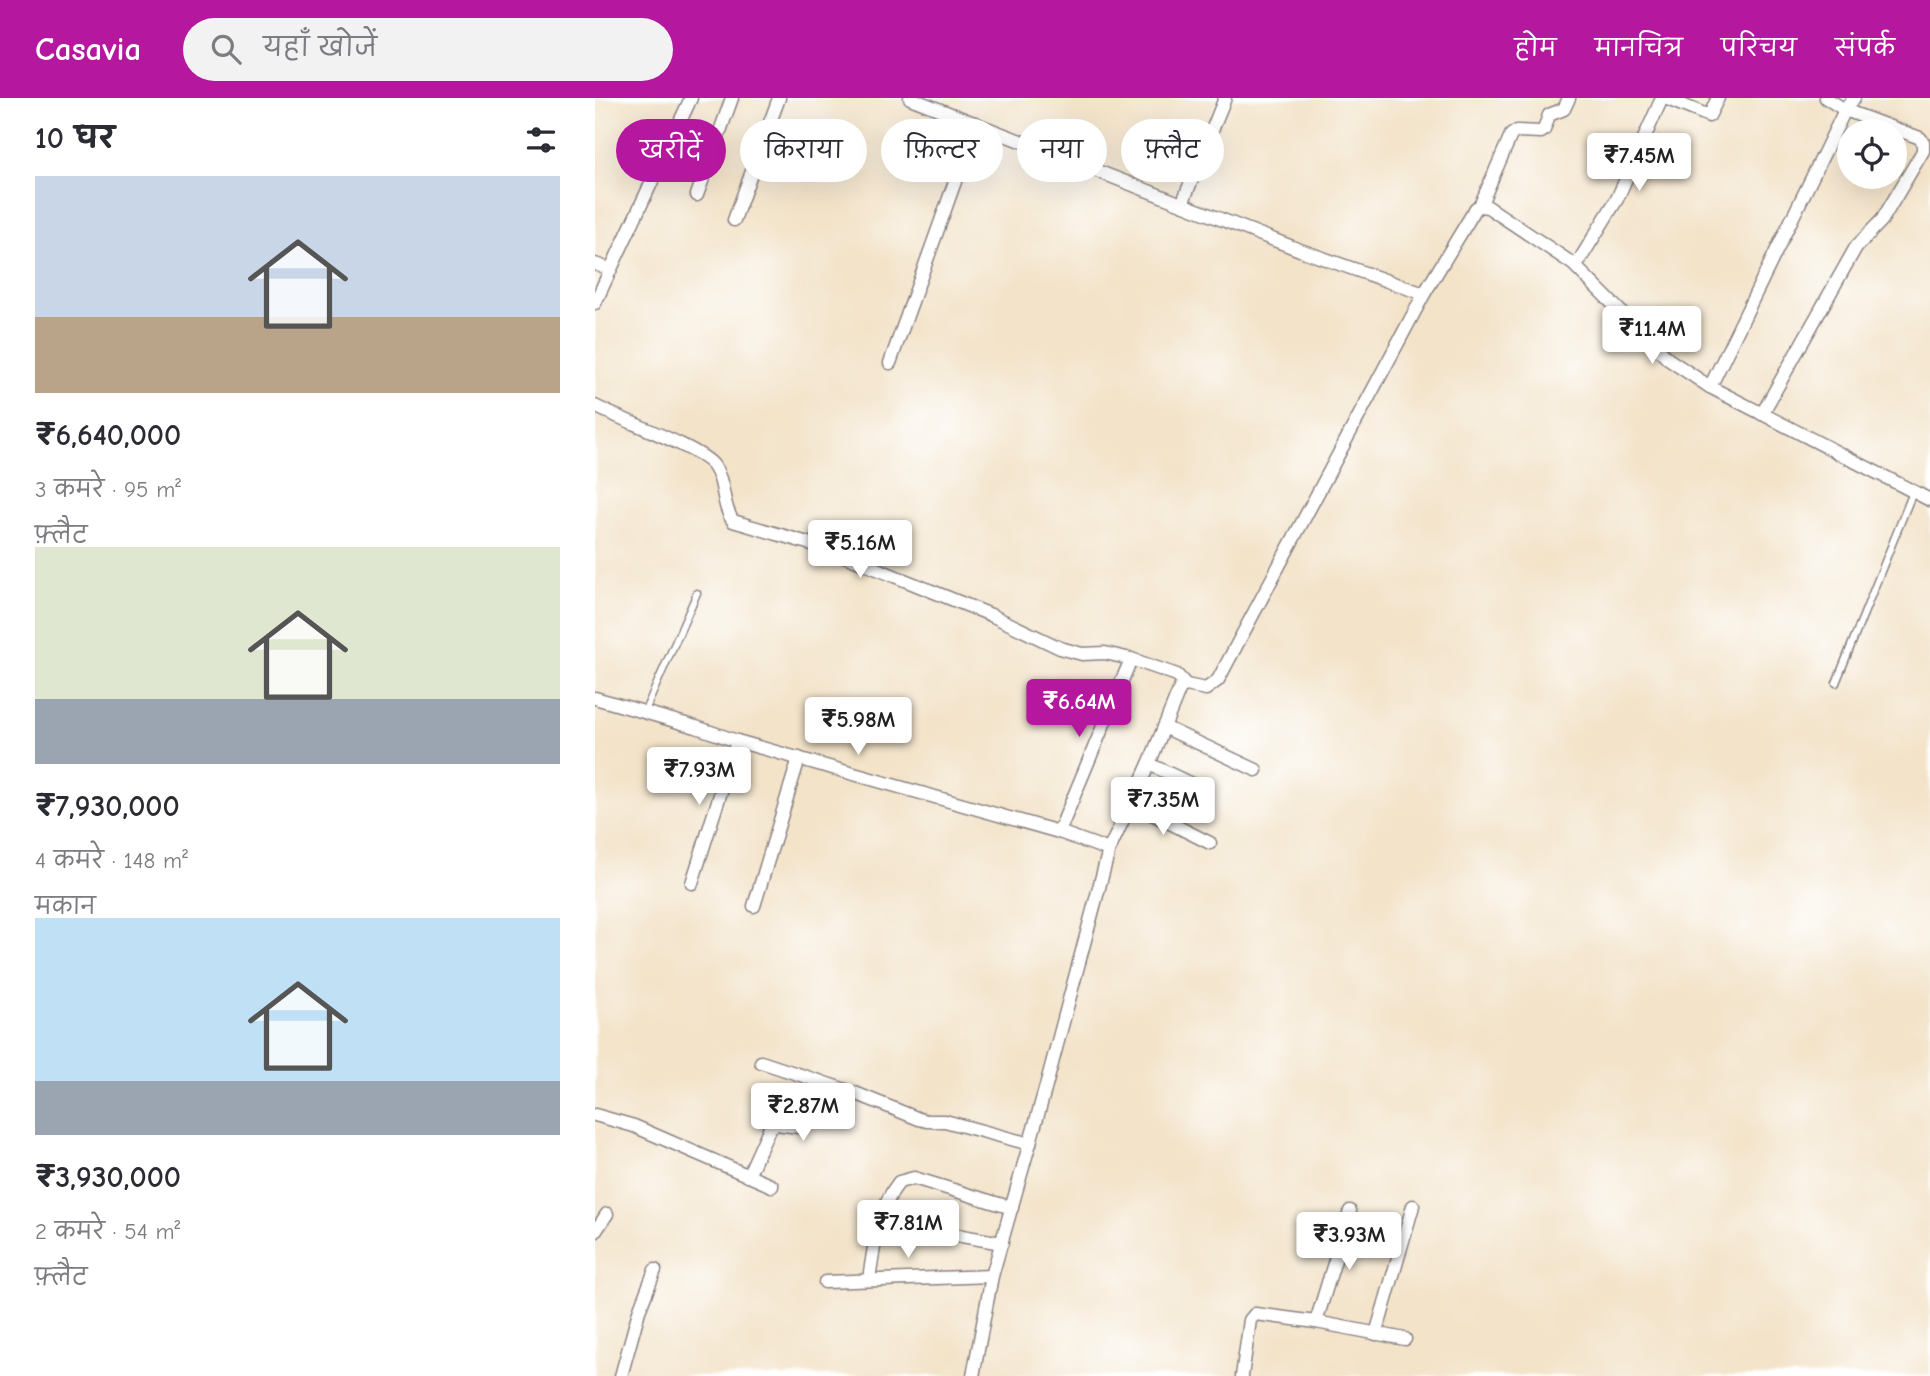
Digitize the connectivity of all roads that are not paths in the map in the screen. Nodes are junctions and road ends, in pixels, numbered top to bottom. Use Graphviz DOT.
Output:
graph roads {
  1 [pos="691,98"];
  2 [pos="732,98"];
  3 [pos="779,98"];
  4 [pos="911,98"];
  5 [pos="1225,98"];
  6 [pos="1569,98"];
  7 [pos="1664,98"];
  8 [pos="1719,98"];
  9 [pos="1826,98"];
  10 [pos="1854,98"];
  11 [pos="1845,110"];
  12 [pos="968,119"];
  13 [pos="1003,133"];
  14 [pos="955,182"];
  15 [pos="697,195"];
  16 [pos="1182,204"];
  17 [pos="1480,206"];
  18 [pos="734,220"];
  19 [pos="595,264"];
  20 [pos="1576,266"];
  21 [pos="610,269"];
  22 [pos="1424,294"];
  23 [pos="595,303"];
  24 [pos="890,363"];
  25 [pos="1710,387"];
  26 [pos="595,406"];
  27 [pos="1762,414"];
  28 [pos="1913,492"];
  29 [pos="1930,500"];
  30 [pos="697,593"];
  31 [pos="1131,659"];
  32 [pos="1836,683"];
  33 [pos="1186,685"];
  34 [pos="595,698"];
  35 [pos="644,713"];
  36 [pos="1164,727"];
  37 [pos="737,741"];
  38 [pos="799,758"];
  39 [pos="1149,764"];
  40 [pos="1256,770"];
  41 [pos="1203,790"];
  42 [pos="1131,803"];
  43 [pos="1059,832"];
  44 [pos="1210,843"];
  45 [pos="1109,850"];
  46 [pos="692,883"];
  47 [pos="754,906"];
  48 [pos="761,1062"];
  49 [pos="819,1081"];
  50 [pos="595,1115"];
  51 [pos="1030,1144"];
  52 [pos="748,1176"];
  53 [pos="772,1186"];
  54 [pos="1413,1206"];
  55 [pos="1012,1208"];
  56 [pos="1350,1211"];
  57 [pos="607,1214"];
  58 [pos="881,1222"];
  59 [pos="595,1232"];
  60 [pos="1002,1243"];
  61 [pos="655,1270"];
  62 [pos="992,1276"];
  63 [pos="869,1279"];
  64 [pos="825,1282"];
  65 [pos="1317,1322"];
  66 [pos="1376,1334"];
  67 [pos="1405,1339"];
  68 [pos="621,1376"];
  69 [pos="977,1376"];
  70 [pos="1242,1376"];
  1 -- 21 [label="street"];
  2 -- 15 [label="street"];
  3 -- 18 [label="street"];
  4 -- 12 [label="street"];
  5 -- 16 [label="street"];
  6 -- 17 [label="street"];
  7 -- 8 [label="street"];
  7 -- 20 [label="street"];
  9 -- 11 [label="street"];
  10 -- 11 [label="street"];
  11 -- 25 [label="street"];
  11 -- 27 [label="street"];
  13 -- 16 [label="street"];
  14 -- 24 [label="street"];
  16 -- 22 [label="street"];
  17 -- 20 [label="street"];
  17 -- 22 [label="street"];
  19 -- 21 [label="street"];
  20 -- 25 [label="street"];
  21 -- 23 [label="street"];
  22 -- 33 [label="street"];
  25 -- 27 [label="street"];
  26 -- 31 [label="street"];
  27 -- 28 [label="street"];
  28 -- 29 [label="street"];
  28 -- 32 [label="lane"];
  30 -- 35 [label="lane"];
  31 -- 33 [label="street"];
  31 -- 43 [label="street"];
  33 -- 36 [label="street"];
  34 -- 35 [label="street"];
  35 -- 37 [label="street"];
  36 -- 39 [label="street"];
  36 -- 40 [label="street"];
  37 -- 38 [label="street"];
  37 -- 46 [label="street"];
  38 -- 43 [label="street"];
  38 -- 47 [label="street"];
  39 -- 41 [label="street"];
  39 -- 42 [label="street"];
  42 -- 44 [label="street"];
  42 -- 45 [label="street"];
  43 -- 45 [label="street"];
  45 -- 51 [label="street"];
  48 -- 49 [label="street"];
  49 -- 51 [label="street"];
  49 -- 52 [label="street"];
  50 -- 52 [label="street"];
  51 -- 55 [label="street"];
  52 -- 53 [label="street"];
  54 -- 66 [label="street"];
  55 -- 58 [label="street"];
  55 -- 60 [label="street"];
  56 -- 65 [label="street"];
  57 -- 59 [label="street"];
  58 -- 60 [label="street"];
  58 -- 63 [label="street"];
  60 -- 62 [label="street"];
  61 -- 68 [label="street"];
  62 -- 63 [label="street"];
  62 -- 69 [label="street"];
  63 -- 64 [label="street"];
  65 -- 66 [label="street"];
  65 -- 70 [label="street"];
  66 -- 67 [label="street"];
}
